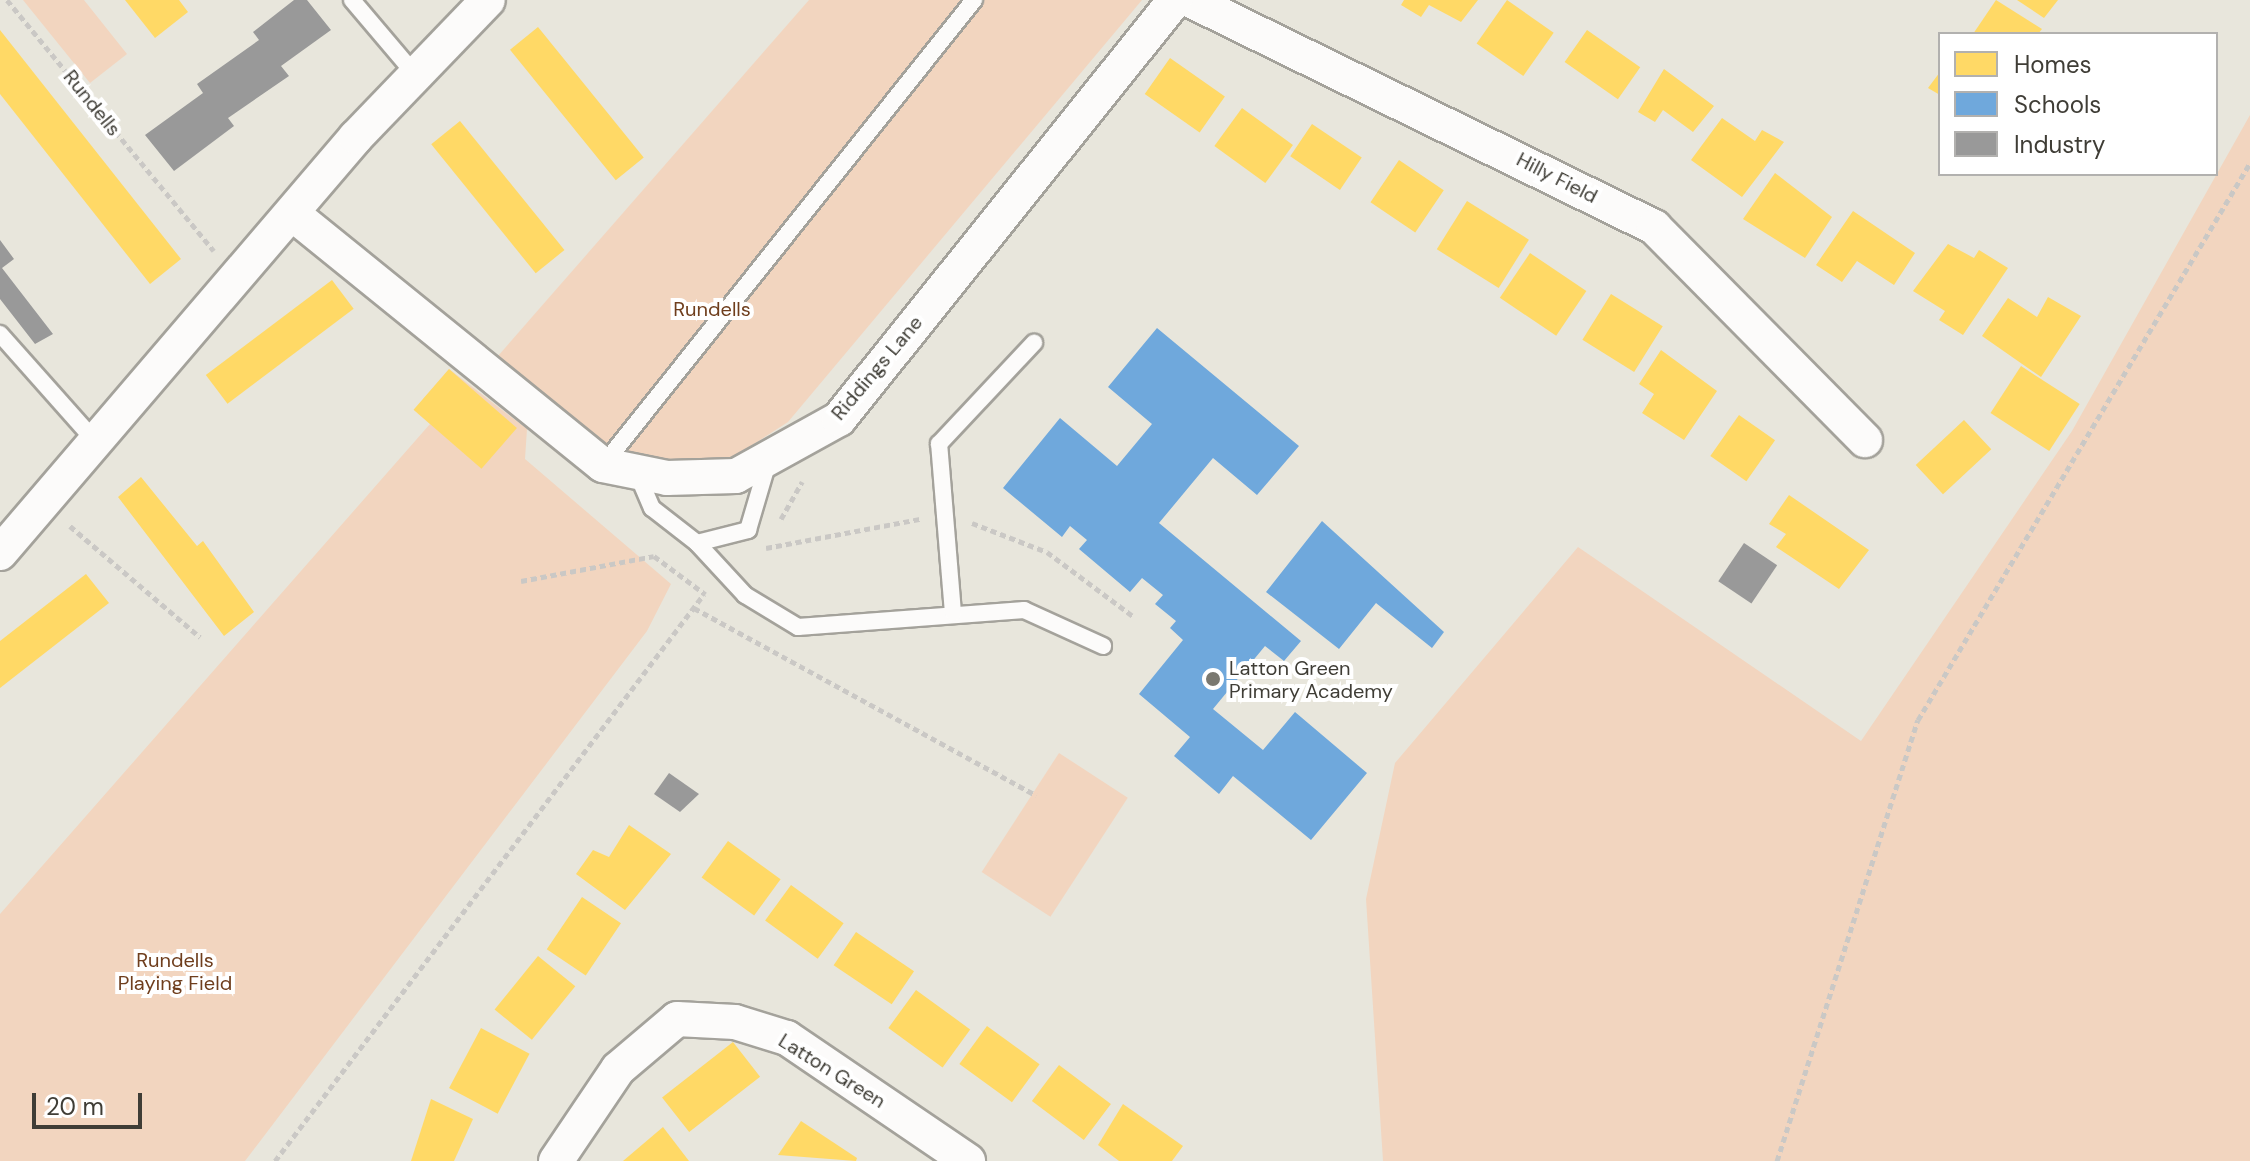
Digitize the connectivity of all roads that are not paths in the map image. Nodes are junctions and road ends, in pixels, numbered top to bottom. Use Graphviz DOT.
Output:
graph roads {
  1 [pos="352,0"];
  2 [pos="488,0"];
  3 [pos="974,0"];
  4 [pos="1175,0"];
  5 [pos="1190,0"];
  6 [pos="414,73"];
  7 [pos="294,215"];
  8 [pos="0,334"];
  9 [pos="1034,343"];
  10 [pos="1865,440"];
  11 [pos="96,442"];
  12 [pos="768,462"];
  13 [pos="603,465"];
  14 [pos="637,473"];
  15 [pos="697,543"];
  16 [pos="0,553"];
  17 [pos="953,613"];
  18 [pos="1103,646"];
  19 [pos="556,1161"];
  20 [pos="968,1161"];
  1 -- 6 [label="lane"];
  2 -- 6 [label="street"];
  3 -- 13 [label="lane"];
  4 -- 12 [label="street, Riddings Lane"];
  5 -- 10 [label="street, Hilly Field"];
  6 -- 7 [label="street"];
  7 -- 11 [label="street"];
  7 -- 13 [label="street, Riddings Lane"];
  8 -- 11 [label="lane"];
  9 -- 17 [label="lane"];
  11 -- 16 [label="street"];
  12 -- 14 [label="street, Riddings Lane"];
  12 -- 15 [label="lane"];
  13 -- 14 [label="street, Riddings Lane"];
  14 -- 15 [label="lane"];
  15 -- 17 [label="lane"];
  17 -- 18 [label="lane"];
  19 -- 20 [label="street, Latton Green"];
}
